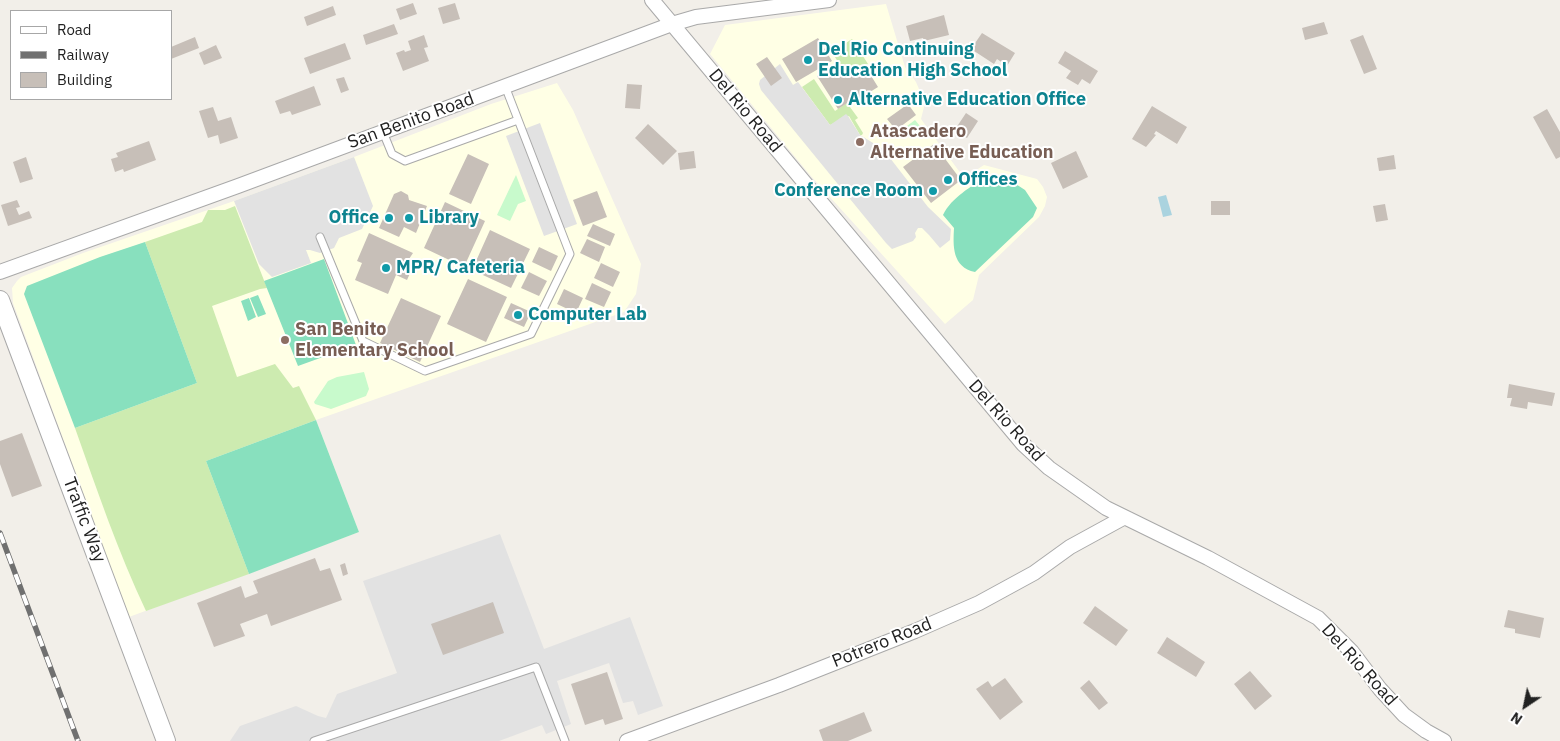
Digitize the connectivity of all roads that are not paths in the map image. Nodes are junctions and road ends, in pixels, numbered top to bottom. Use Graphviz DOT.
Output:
graph roads {
  1 [pos="652,0"];
  2 [pos="829,0"];
  3 [pos="672,24"];
  4 [pos="505,86"];
  5 [pos="518,120"];
  6 [pos="383,132"];
  7 [pos="320,237"];
  8 [pos="0,272"];
  9 [pos="0,300"];
  10 [pos="1123,518"];
  11 [pos="166,741"];
  12 [pos="314,741"];
  13 [pos="565,741"];
  14 [pos="627,741"];
  15 [pos="1444,741"];
  1 -- 3 [label="street, Del Rio Road"];
  2 -- 3 [label="street, San Benito Road"];
  3 -- 4 [label="street, San Benito Road"];
  3 -- 10 [label="street, Del Rio Road"];
  4 -- 5 [label="lane"];
  4 -- 6 [label="street, San Benito Road"];
  5 -- 6 [label="lane"];
  5 -- 7 [label="lane"];
  6 -- 8 [label="street, San Benito Road"];
  9 -- 11 [label="street, Traffic Way"];
  10 -- 14 [label="street, Potrero Road"];
  10 -- 15 [label="street, Del Rio Road"];
  12 -- 13 [label="lane"];
}
